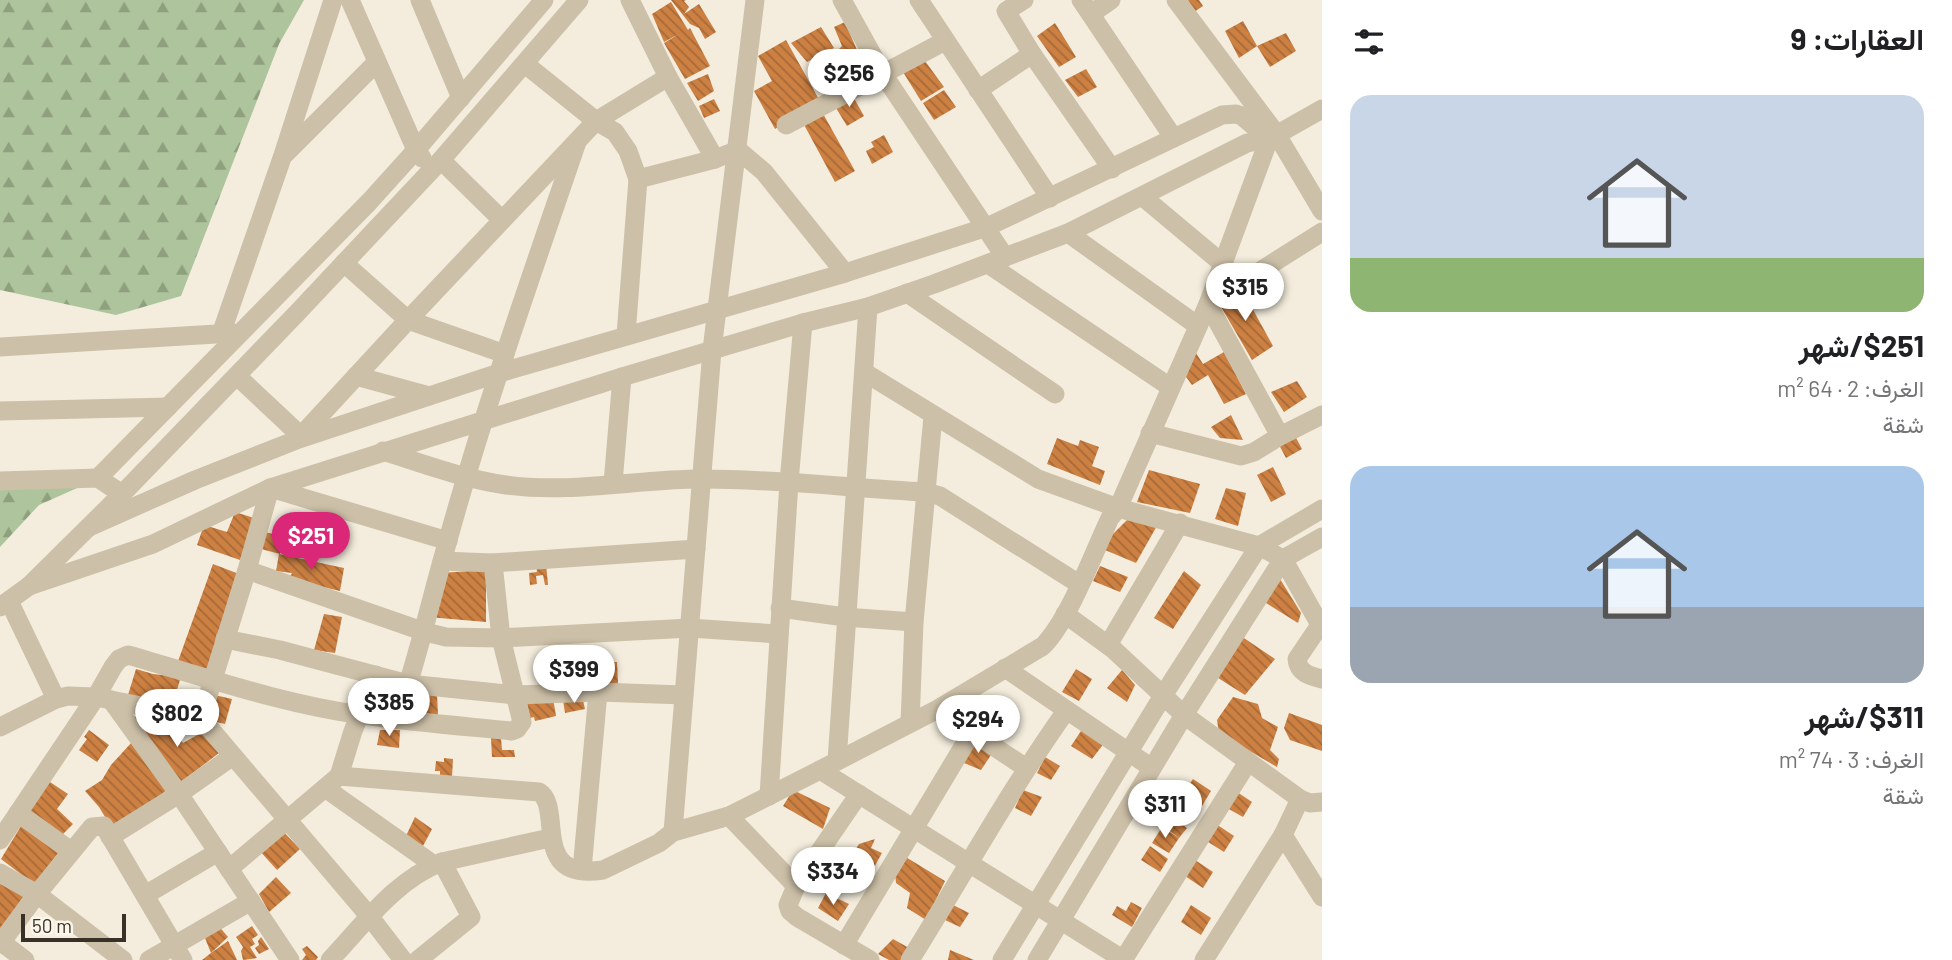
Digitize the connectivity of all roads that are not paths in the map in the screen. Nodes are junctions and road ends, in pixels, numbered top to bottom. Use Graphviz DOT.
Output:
graph roads {
  1 [pos="333,0"];
  2 [pos="350,0"];
  3 [pos="420,0"];
  4 [pos="544,0"];
  5 [pos="579,0"];
  6 [pos="630,0"];
  7 [pos="755,0"];
  8 [pos="842,0"];
  9 [pos="919,0"];
  10 [pos="1024,0"];
  11 [pos="1111,0"];
  12 [pos="1176,0"];
  13 [pos="1086,7"];
  14 [pos="527,8"];
  15 [pos="945,41"];
  16 [pos="1032,54"];
  17 [pos="376,63"];
  18 [pos="525,64"];
  19 [pos="883,74"];
  20 [pos="668,77"];
  21 [pos="978,90"];
  22 [pos="461,98"];
  23 [pos="1322,109"];
  24 [pos="596,121"];
  25 [pos="786,125"];
  26 [pos="1173,137"];
  27 [pos="1273,137"];
  28 [pos="577,142"];
  29 [pos="416,150"];
  30 [pos="738,150"];
  31 [pos="284,155"];
  32 [pos="715,159"];
  33 [pos="436,165"];
  34 [pos="1112,169"];
  35 [pos="638,179"];
  36 [pos="1316,189"];
  37 [pos="1143,197"];
  38 [pos="1050,198"];
  39 [pos="1322,211"];
  40 [pos="502,220"];
  41 [pos="987,227"];
  42 [pos="1322,232"];
  43 [pos="1068,233"];
  44 [pos="997,261"];
  45 [pos="344,263"];
  46 [pos="1223,264"];
  47 [pos="845,273"];
  48 [pos="907,293"];
  49 [pos="1208,304"];
  50 [pos="868,307"];
  51 [pos="717,309"];
  52 [pos="408,320"];
  53 [pos="803,323"];
  54 [pos="1198,326"];
  55 [pos="231,333"];
  56 [pos="626,335"];
  57 [pos="0,347"];
  58 [pos="712,350"];
  59 [pos="505,354"];
  60 [pos="864,372"];
  61 [pos="499,373"];
  62 [pos="237,376"];
  63 [pos="356,376"];
  64 [pos="622,377"];
  65 [pos="1170,387"];
  66 [pos="1055,394"];
  67 [pos="429,396"];
  68 [pos="168,407"];
  69 [pos="0,411"];
  70 [pos="1322,415"];
  71 [pos="933,416"];
  72 [pos="484,420"];
  73 [pos="1150,433"];
  74 [pos="1280,436"];
  75 [pos="300,437"];
  76 [pos="383,451"];
  77 [pos="467,477"];
  78 [pos="98,478"];
  79 [pos="701,479"];
  80 [pos="0,481"];
  81 [pos="789,482"];
  82 [pos="613,483"];
  83 [pos="270,488"];
  84 [pos="855,488"];
  85 [pos="925,492"];
  86 [pos="122,494"];
  87 [pos="1118,508"];
  88 [pos="1322,509"];
  89 [pos="1180,523"];
  90 [pos="89,527"];
  91 [pos="1322,537"];
  92 [pos="447,541"];
  93 [pos="1259,546"];
  94 [pos="696,549"];
  95 [pos="1283,559"];
  96 [pos="442,562"];
  97 [pos="493,563"];
  98 [pos="247,570"];
  99 [pos="1079,584"];
  100 [pos="29,586"];
  101 [pos="4,604"];
  102 [pos="780,608"];
  103 [pos="1065,614"];
  104 [pos="845,617"];
  105 [pos="914,622"];
  106 [pos="1321,625"];
  107 [pos="690,628"];
  108 [pos="425,632"];
  109 [pos="778,634"];
  110 [pos="501,638"];
  111 [pos="225,639"];
  112 [pos="1108,645"];
  113 [pos="1005,668"];
  114 [pos="376,675"];
  115 [pos="1322,679"];
  116 [pos="214,681"];
  117 [pos="408,684"];
  118 [pos="598,692"];
  119 [pos="1164,694"];
  120 [pos="516,695"];
  121 [pos="684,695"];
  122 [pos="56,699"];
  123 [pos="103,699"];
  124 [pos="938,709"];
  125 [pos="1066,711"];
  126 [pos="361,715"];
  127 [pos="1184,715"];
  128 [pos="201,718"];
  129 [pos="910,723"];
  130 [pos="0,726"];
  131 [pos="972,732"];
  132 [pos="1129,751"];
  133 [pos="233,756"];
  134 [pos="1248,761"];
  135 [pos="829,766"];
  136 [pos="1026,768"];
  137 [pos="1152,768"];
  138 [pos="332,782"];
  139 [pos="179,794"];
  140 [pos="859,794"];
  141 [pos="769,796"];
  142 [pos="1300,799"];
  143 [pos="1322,802"];
  144 [pos="18,813"];
  145 [pos="729,816"];
  146 [pos="287,820"];
  147 [pos="913,830"];
  148 [pos="673,832"];
  149 [pos="1283,835"];
  150 [pos="110,837"];
  151 [pos="550,838"];
  152 [pos="0,840"];
  153 [pos="71,851"];
  154 [pos="218,852"];
  155 [pos="438,863"];
  156 [pos="971,863"];
  157 [pos="229,869"];
  158 [pos="582,870"];
  159 [pos="0,873"];
  160 [pos="796,886"];
  161 [pos="37,894"];
  162 [pos="145,895"];
  163 [pos="1322,897"];
  164 [pos="251,901"];
  165 [pos="1036,905"];
  166 [pos="370,917"];
  167 [pos="1061,921"];
  168 [pos="0,942"];
  169 [pos="844,945"];
  170 [pos="179,952"];
  171 [pos="284,958"];
  172 [pos="25,960"];
  173 [pos="123,960"];
  174 [pos="149,960"];
  175 [pos="330,960"];
  176 [pos="403,960"];
  177 [pos="418,960"];
  178 [pos="870,960"];
  179 [pos="910,960"];
  180 [pos="1002,960"];
  181 [pos="1037,960"];
  182 [pos="1123,960"];
  183 [pos="1204,960"];
  1 -- 31 [label="street"];
  2 -- 17 [label="street"];
  3 -- 22 [label="street"];
  4 -- 14 [label="street"];
  5 -- 18 [label="street"];
  6 -- 20 [label="street"];
  7 -- 30 [label="street"];
  8 -- 19 [label="street"];
  9 -- 15 [label="street"];
  10 -- 16 [label="street"];
  11 -- 13 [label="street"];
  12 -- 27 [label="street"];
  13 -- 26 [label="street"];
  14 -- 22 [label="street"];
  15 -- 19 [label="street"];
  15 -- 21 [label="street"];
  16 -- 21 [label="street"];
  16 -- 34 [label="street"];
  17 -- 29 [label="street"];
  17 -- 31 [label="street"];
  18 -- 24 [label="street"];
  18 -- 33 [label="street"];
  19 -- 25 [label="street"];
  19 -- 41 [label="street"];
  20 -- 24 [label="street"];
  20 -- 32 [label="street"];
  21 -- 38 [label="street"];
  22 -- 29 [label="street"];
  23 -- 27 [label="street"];
  24 -- 28 [label="street"];
  24 -- 35 [label="street"];
  26 -- 27 [label="street"];
  26 -- 34 [label="street"];
  27 -- 36 [label="street"];
  27 -- 37 [label="street"];
  27 -- 46 [label="street"];
  28 -- 40 [label="street"];
  28 -- 59 [label="street"];
  29 -- 33 [label="street"];
  29 -- 55 [label="street"];
  30 -- 32 [label="street"];
  30 -- 47 [label="street"];
  30 -- 51 [label="street"];
  31 -- 55 [label="street"];
  32 -- 35 [label="street"];
  33 -- 40 [label="street"];
  33 -- 45 [label="street"];
  34 -- 38 [label="street"];
  35 -- 56 [label="street"];
  36 -- 39 [label="street"];
  37 -- 43 [label="street"];
  37 -- 46 [label="street"];
  38 -- 41 [label="street"];
  40 -- 52 [label="street"];
  41 -- 44 [label="street"];
  41 -- 47 [label="street"];
  42 -- 49 [label="street"];
  43 -- 44 [label="street"];
  43 -- 54 [label="street"];
  44 -- 48 [label="street"];
  44 -- 65 [label="street"];
  45 -- 52 [label="street"];
  45 -- 62 [label="street"];
  46 -- 49 [label="street"];
  47 -- 51 [label="street"];
  48 -- 50 [label="street"];
  48 -- 66 [label="street"];
  49 -- 54 [label="street"];
  49 -- 74 [label="street"];
  50 -- 53 [label="street"];
  50 -- 60 [label="street"];
  51 -- 56 [label="street"];
  51 -- 58 [label="street"];
  52 -- 59 [label="street"];
  52 -- 63 [label="street"];
  53 -- 58 [label="street"];
  53 -- 81 [label="street"];
  54 -- 65 [label="street"];
  55 -- 57 [label="street"];
  55 -- 68 [label="street"];
  56 -- 61 [label="street"];
  58 -- 64 [label="street"];
  58 -- 79 [label="street"];
  59 -- 61 [label="street"];
  60 -- 71 [label="street"];
  60 -- 84 [label="street"];
  61 -- 67 [label="street"];
  61 -- 72 [label="street"];
  62 -- 75 [label="street"];
  62 -- 86 [label="street"];
  63 -- 67 [label="street"];
  63 -- 75 [label="street"];
  64 -- 72 [label="street"];
  64 -- 82 [label="street"];
  65 -- 73 [label="street"];
  67 -- 75 [label="street"];
  68 -- 69 [label="street"];
  68 -- 78 [label="street"];
  70 -- 74 [label="street"];
  71 -- 85 [label="street"];
  71 -- 87 [label="street"];
  72 -- 76 [label="street"];
  72 -- 77 [label="street"];
  73 -- 74 [label="street"];
  73 -- 87 [label="street"];
  75 -- 90 [label="street"];
  76 -- 77 [label="street"];
  76 -- 83 [label="street"];
  77 -- 82 [label="street"];
  77 -- 92 [label="street"];
  78 -- 80 [label="street"];
  78 -- 86 [label="street"];
  79 -- 81 [label="street"];
  79 -- 82 [label="street"];
  79 -- 94 [label="street"];
  81 -- 84 [label="street"];
  81 -- 102 [label="street"];
  83 -- 92 [label="street"];
  83 -- 98 [label="street"];
  83 -- 100 [label="street"];
  84 -- 85 [label="street"];
  84 -- 104 [label="street"];
  85 -- 99 [label="street"];
  85 -- 105 [label="street"];
  86 -- 90 [label="street"];
  87 -- 89 [label="street"];
  87 -- 99 [label="street"];
  88 -- 93 [label="street"];
  89 -- 93 [label="street"];
  89 -- 112 [label="street"];
  90 -- 100 [label="street"];
  91 -- 95 [label="street"];
  92 -- 96 [label="street"];
  93 -- 95 [label="street"];
  93 -- 119 [label="street"];
  94 -- 97 [label="street"];
  94 -- 107 [label="street"];
  95 -- 106 [label="street"];
  95 -- 127 [label="street"];
  96 -- 97 [label="street"];
  96 -- 108 [label="street"];
  97 -- 110 [label="street"];
  98 -- 108 [label="street"];
  98 -- 111 [label="street"];
  99 -- 103 [label="street"];
  100 -- 101 [label="street"];
  101 -- 122 [label="street"];
  102 -- 104 [label="street"];
  102 -- 109 [label="street"];
  103 -- 112 [label="street"];
  103 -- 113 [label="street"];
  104 -- 105 [label="street"];
  104 -- 135 [label="street"];
  105 -- 129 [label="street"];
  106 -- 115 [label="street"];
  107 -- 109 [label="street"];
  107 -- 110 [label="street"];
  107 -- 121 [label="street"];
  108 -- 110 [label="street"];
  108 -- 117 [label="street"];
  109 -- 141 [label="street"];
  110 -- 120 [label="street"];
  111 -- 114 [label="street"];
  111 -- 116 [label="street"];
  112 -- 119 [label="street"];
  113 -- 124 [label="street"];
  113 -- 125 [label="street"];
  114 -- 117 [label="street"];
  114 -- 126 [label="street"];
  116 -- 123 [label="street"];
  116 -- 126 [label="street"];
  116 -- 128 [label="street"];
  117 -- 120 [label="street"];
  118 -- 120 [label="street"];
  118 -- 121 [label="street"];
  118 -- 158 [label="street"];
  119 -- 127 [label="street"];
  119 -- 132 [label="street"];
  120 -- 126 [label="street"];
  121 -- 148 [label="street"];
  122 -- 123 [label="street"];
  122 -- 130 [label="street"];
  123 -- 128 [label="street"];
  123 -- 139 [label="street"];
  123 -- 144 [label="street"];
  124 -- 129 [label="street"];
  124 -- 131 [label="street"];
  125 -- 132 [label="street"];
  125 -- 136 [label="street"];
  126 -- 138 [label="street"];
  127 -- 134 [label="street"];
  127 -- 137 [label="street"];
  128 -- 133 [label="street"];
  129 -- 135 [label="street"];
  131 -- 136 [label="street"];
  131 -- 147 [label="street"];
  132 -- 137 [label="street"];
  132 -- 165 [label="street"];
  133 -- 139 [label="street"];
  133 -- 146 [label="street"];
  134 -- 142 [label="street"];
  134 -- 182 [label="street"];
  135 -- 140 [label="street"];
  135 -- 141 [label="street"];
  136 -- 156 [label="street"];
  137 -- 167 [label="street"];
  138 -- 146 [label="street"];
  138 -- 151 [label="street"];
  138 -- 155 [label="street"];
  139 -- 150 [label="street"];
  139 -- 154 [label="street"];
  140 -- 147 [label="street"];
  140 -- 160 [label="street"];
  141 -- 145 [label="street"];
  142 -- 143 [label="street"];
  142 -- 149 [label="street"];
  144 -- 152 [label="street"];
  144 -- 153 [label="street"];
  145 -- 148 [label="street"];
  145 -- 160 [label="street"];
  146 -- 157 [label="street"];
  146 -- 166 [label="street"];
  147 -- 156 [label="street"];
  147 -- 169 [label="street"];
  148 -- 158 [label="street"];
  149 -- 163 [label="street"];
  149 -- 183 [label="street"];
  150 -- 153 [label="street"];
  150 -- 162 [label="street"];
  151 -- 155 [label="street"];
  151 -- 158 [label="street"];
  153 -- 161 [label="street"];
  154 -- 157 [label="street"];
  154 -- 162 [label="street"];
  155 -- 166 [label="street"];
  155 -- 177 [label="street"];
  156 -- 165 [label="street"];
  156 -- 179 [label="street"];
  157 -- 164 [label="street"];
  159 -- 161 [label="street"];
  160 -- 169 [label="street"];
  161 -- 168 [label="street"];
  161 -- 173 [label="street"];
  162 -- 170 [label="street"];
  164 -- 170 [label="street"];
  164 -- 171 [label="street"];
  165 -- 167 [label="street"];
  165 -- 180 [label="street"];
  166 -- 175 [label="street"];
  166 -- 176 [label="street"];
  167 -- 181 [label="street"];
  167 -- 182 [label="street"];
  168 -- 172 [label="street"];
  169 -- 178 [label="street"];
  170 -- 174 [label="street"];
}
